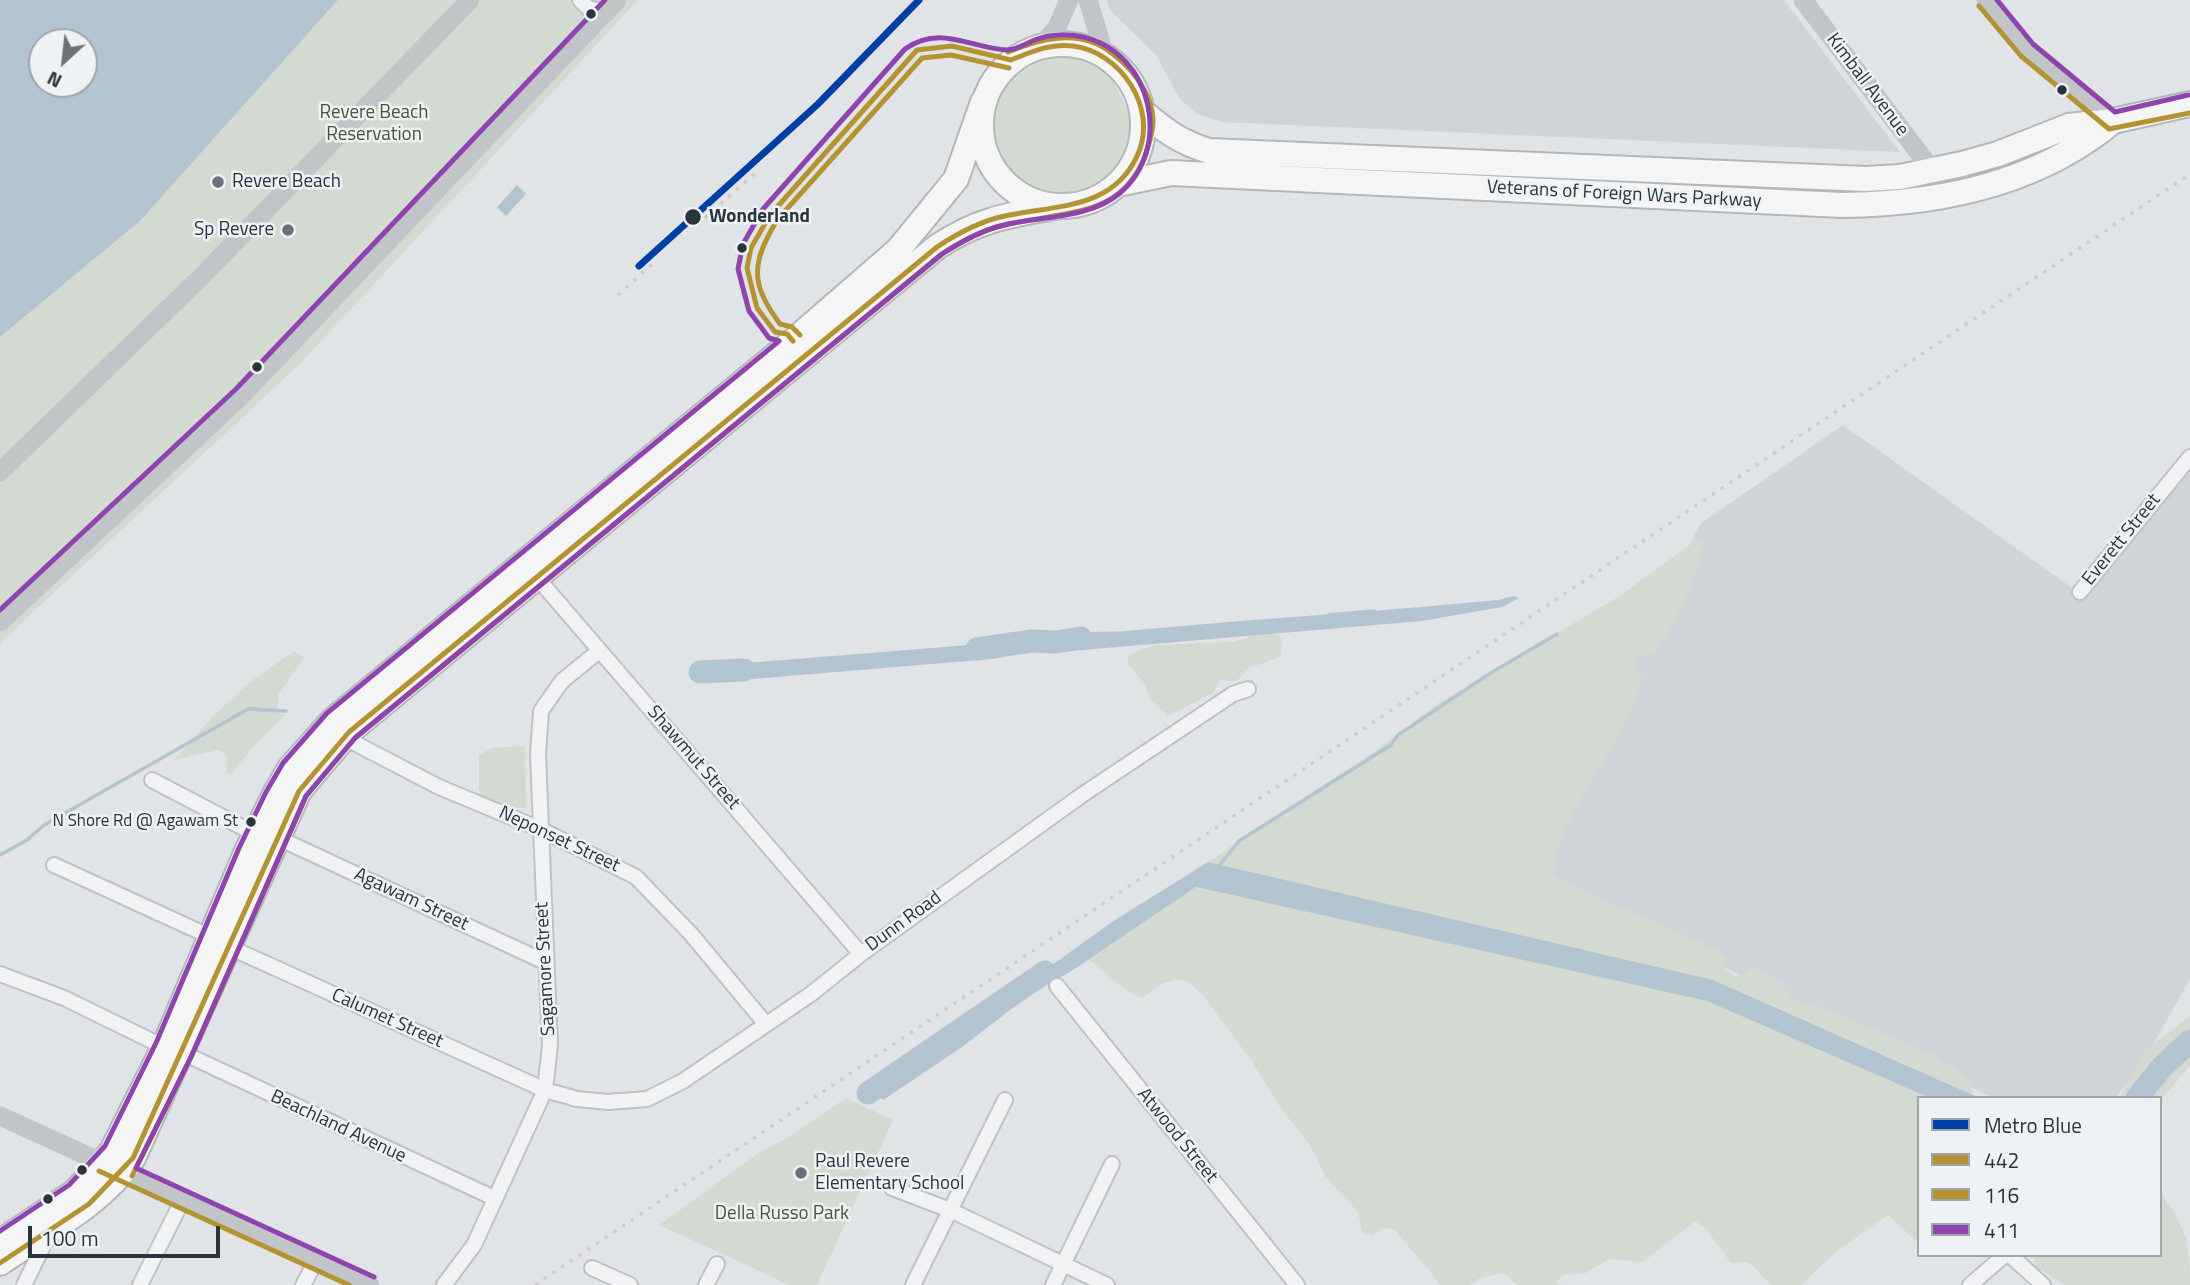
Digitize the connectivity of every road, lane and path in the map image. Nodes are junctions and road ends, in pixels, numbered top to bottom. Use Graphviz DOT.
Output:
graph roads {
  1 [pos="470,0"];
  2 [pos="580,0"];
  3 [pos="1069,0"];
  4 [pos="1088,0"];
  5 [pos="1803,0"];
  6 [pos="1986,0"];
  7 [pos="612,6"];
  8 [pos="1041,46"];
  9 [pos="1105,56"];
  10 [pos="983,102"];
  11 [pos="2190,104"];
  12 [pos="1142,111"];
  13 [pos="2113,121"];
  14 [pos="1932,170"];
  15 [pos="1118,184"];
  16 [pos="1060,206"];
  17 [pos="2190,457"];
  18 [pos="0,472"];
  19 [pos="531,569"];
  20 [pos="2080,592"];
  21 [pos="0,622"];
  22 [pos="599,650"];
  23 [pos="1248,689"];
  24 [pos="344,737"];
  25 [pos="152,780"];
  26 [pos="540,829"];
  27 [pos="266,836"];
  28 [pos="54,865"];
  29 [pos="220,942"];
  30 [pos="861,954"];
  31 [pos="545,962"];
  32 [pos="0,974"];
  33 [pos="1057,986"];
  34 [pos="765,1023"];
  35 [pos="173,1050"];
  36 [pos="545,1090"];
  37 [pos="1005,1100"];
  38 [pos="0,1116"];
  39 [pos="1112,1164"];
  40 [pos="113,1167"];
  41 [pos="892,1188"];
  42 [pos="494,1198"];
  43 [pos="183,1199"];
  44 [pos="950,1210"];
  45 [pos="52,1228"];
  46 [pos="0,1242"];
  47 [pos="2003,1257"];
  48 [pos="2012,1257"];
  49 [pos="316,1261"];
  50 [pos="0,1263"];
  51 [pos="717,1264"];
  52 [pos="1064,1264"];
  53 [pos="592,1268"];
  54 [pos="24,1285"];
  55 [pos="140,1285"];
  56 [pos="303,1285"];
  57 [pos="370,1285"];
  58 [pos="444,1285"];
  59 [pos="630,1285"];
  60 [pos="706,1285"];
  61 [pos="913,1285"];
  62 [pos="1053,1285"];
  63 [pos="1107,1285"];
  64 [pos="1297,1285"];
  65 [pos="1970,1285"];
  66 [pos="2043,1285"];
  1 -- 18 [label="main road"];
  2 -- 7 [label="street"];
  3 -- 8 [label="main road"];
  4 -- 9 [label="main road"];
  5 -- 14 [label="main road, Kimball Avenue"];
  6 -- 13 [label="main road"];
  7 -- 21 [label="main road"];
  8 -- 9 [label="highway"];
  8 -- 10 [label="highway"];
  9 -- 12 [label="highway"];
  10 -- 16 [label="highway"];
  10 -- 19 [label="highway"];
  11 -- 13 [label="highway, Veterans of Foreign Wars Parkway"];
  12 -- 14 [label="highway, Veterans of Foreign Wars Parkway"];
  12 -- 15 [label="highway"];
  13 -- 14 [label="highway, Veterans of Foreign Wars Parkway"];
  13 -- 15 [label="highway, Veterans of Foreign Wars Parkway"];
  15 -- 16 [label="highway"];
  16 -- 19 [label="highway"];
  17 -- 20 [label="street, Everett Street"];
  19 -- 22 [label="street, Shawmut Street"];
  19 -- 24 [label="highway"];
  19 -- 27 [label="highway"];
  22 -- 26 [label="street, Sagamore Street"];
  22 -- 30 [label="street, Shawmut Street"];
  23 -- 30 [label="street, Dunn Road"];
  24 -- 26 [label="street, Neponset Street"];
  24 -- 27 [label="highway"];
  25 -- 27 [label="street, Agawam Street"];
  26 -- 31 [label="street, Sagamore Street"];
  26 -- 34 [label="street, Neponset Street"];
  27 -- 29 [label="highway"];
  27 -- 31 [label="street, Agawam Street"];
  28 -- 29 [label="street, Calumet Street"];
  29 -- 35 [label="highway"];
  29 -- 36 [label="street, Calumet Street"];
  30 -- 34 [label="street, Dunn Road"];
  31 -- 36 [label="street, Sagamore Street"];
  32 -- 35 [label="street, Beachland Avenue"];
  33 -- 64 [label="street, Atwood Street"];
  34 -- 36 [label="street, Dunn Road"];
  35 -- 40 [label="highway"];
  35 -- 42 [label="street, Beachland Avenue"];
  36 -- 42 [label="street, Sagamore Street"];
  37 -- 44 [label="street"];
  38 -- 40 [label="main road"];
  39 -- 52 [label="street"];
  40 -- 43 [label="main road"];
  40 -- 45 [label="highway"];
  40 -- 46 [label="highway"];
  41 -- 44 [label="street"];
  42 -- 58 [label="street, Sagamore Street"];
  43 -- 49 [label="main road"];
  43 -- 55 [label="street"];
  44 -- 52 [label="street"];
  44 -- 61 [label="street"];
  45 -- 50 [label="highway"];
  45 -- 54 [label="street"];
  47 -- 65 [label="street"];
  48 -- 66 [label="street"];
  49 -- 56 [label="street"];
  49 -- 57 [label="main road"];
  51 -- 60 [label="street"];
  52 -- 62 [label="street"];
  52 -- 63 [label="street"];
  53 -- 59 [label="street"];
}
